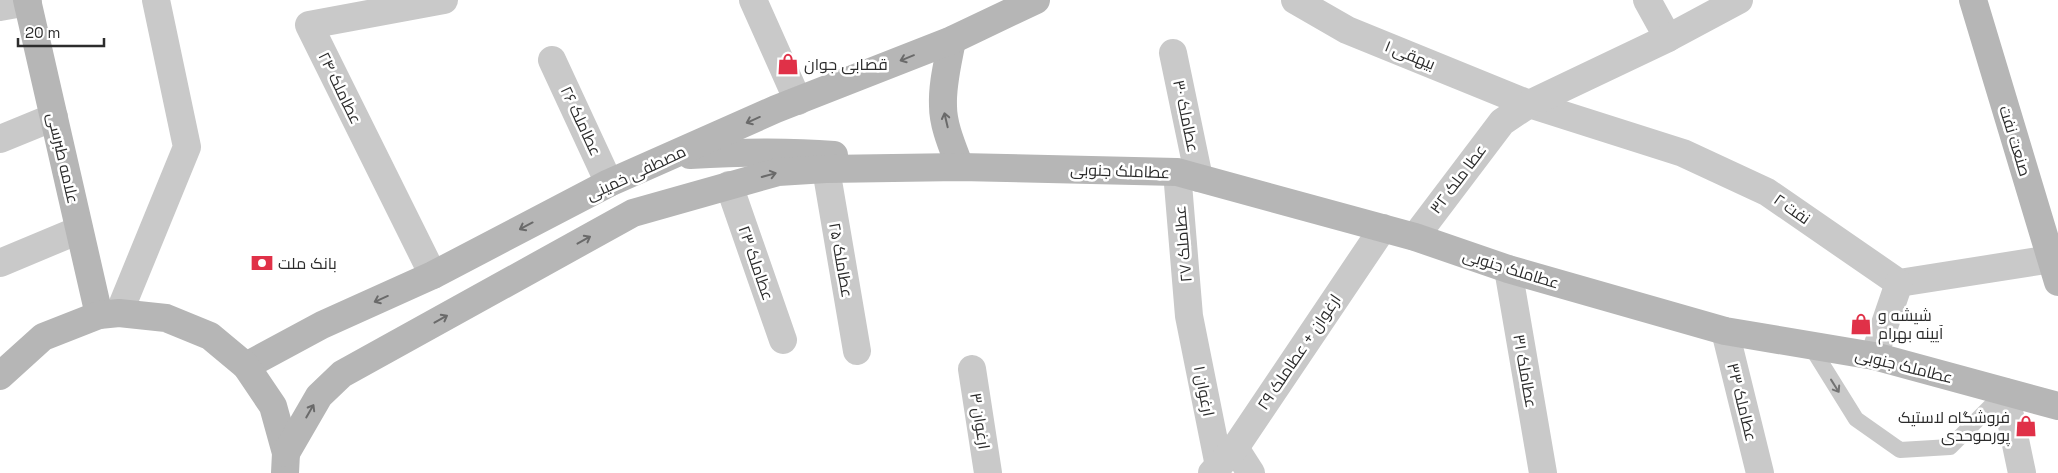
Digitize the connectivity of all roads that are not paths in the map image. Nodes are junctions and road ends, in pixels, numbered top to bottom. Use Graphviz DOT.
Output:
graph roads {
  1 [pos="156,0"];
  2 [pos="444,0"];
  3 [pos="753,0"];
  4 [pos="1036,0"];
  5 [pos="1295,0"];
  6 [pos="1646,0"];
  7 [pos="1739,0"];
  8 [pos="1972,0"];
  9 [pos="27,1"];
  10 [pos="0,7"];
  11 [pos="1668,38"];
  12 [pos="952,40"];
  13 [pos="1173,53"];
  14 [pos="552,60"];
  15 [pos="798,101"];
  16 [pos="1529,104"];
  17 [pos="54,117"];
  18 [pos="0,139"];
  19 [pos="672,156"];
  20 [pos="960,167"];
  21 [pos="826,169"];
  22 [pos="1188,175"];
  23 [pos="609,183"];
  24 [pos="729,185"];
  25 [pos="1383,228"];
  26 [pos="79,230"];
  27 [pos="1415,237"];
  28 [pos="0,263"];
  29 [pos="2056,267"];
  30 [pos="1508,270"];
  31 [pos="433,275"];
  32 [pos="1899,283"];
  33 [pos="109,314"];
  34 [pos="1189,316"];
  35 [pos="1725,331"];
  36 [pos="783,340"];
  37 [pos="1810,345"];
  38 [pos="856,350"];
  39 [pos="1874,356"];
  40 [pos="246,366"];
  41 [pos="972,369"];
  42 [pos="0,376"];
  43 [pos="2005,392"];
  44 [pos="2058,406"];
  45 [pos="1222,462"];
  46 [pos="285,463"];
  47 [pos="988,473"];
  48 [pos="1251,473"];
  49 [pos="1543,473"];
  50 [pos="1760,473"];
  51 [pos="2022,473"];
  1 -- 33 [label="street"];
  2 -- 31 [label="street, عطاملک ۲۴"];
  3 -- 15 [label="street"];
  4 -- 12 [label="main road, مصطفی خمینی"];
  5 -- 16 [label="street, بیهقی ۱"];
  6 -- 11 [label="street"];
  7 -- 11 [label="street, عطا ملک ۳۲"];
  8 -- 29 [label="main road, صنعت نفت"];
  9 -- 10 [label="street"];
  9 -- 17 [label="main road, علامه طبرسی"];
  11 -- 16 [label="street, عطا ملک ۳۲"];
  12 -- 15 [label="main road, مصطفی خمینی, one-way"];
  20 -- 12 [label="main road, one-way"];
  13 -- 22 [label="street, عطاملک ۳۰"];
  14 -- 23 [label="street, عطاملک ۲۶"];
  15 -- 19 [label="main road, مصطفی خمینی, one-way"];
  16 -- 27 [label="street, عطا ملک ۳۲"];
  16 -- 32 [label="street, نفت ۲"];
  17 -- 18 [label="street"];
  17 -- 26 [label="main road, علامه طبرسی"];
  19 -- 20 [label="main road"];
  19 -- 23 [label="main road, مصطفی خمینی"];
  20 -- 21 [label="main road"];
  20 -- 22 [label="main road, عطاملک جنوبی"];
  24 -- 21 [label="main road, one-way"];
  21 -- 38 [label="street, عطاملک ۲۵"];
  22 -- 25 [label="main road, عطاملک جنوبی"];
  22 -- 34 [label="street, عطاملک ۲۷"];
  23 -- 31 [label="main road, مصطفی خمینی, one-way"];
  24 -- 36 [label="street, عطاملک ۲۳"];
  46 -- 24 [label="main road, one-way"];
  25 -- 27 [label="main road, عطاملک جنوبی"];
  25 -- 45 [label="street, ارغوان + عطاملک ۲۹"];
  26 -- 28 [label="street"];
  26 -- 33 [label="main road, علامه طبرسی"];
  27 -- 30 [label="main road, عطاملک جنوبی"];
  29 -- 32 [label="street"];
  30 -- 35 [label="main road, عطاملک جنوبی"];
  30 -- 49 [label="street, عطاملک ۳۱"];
  31 -- 40 [label="main road, مصطفی خمینی, one-way"];
  32 -- 39 [label="street"];
  33 -- 40 [label="main road"];
  33 -- 42 [label="main road"];
  34 -- 45 [label="street, ارغوان ۱"];
  35 -- 37 [label="main road, عطاملک جنوبی"];
  35 -- 50 [label="street, عطاملک ۳۳"];
  37 -- 39 [label="main road, عطاملک جنوبی"];
  37 -- 43 [label="lane, one-way"];
  39 -- 43 [label="main road, عطاملک جنوبی"];
  40 -- 46 [label="main road"];
  41 -- 47 [label="street, ارغوان ۳"];
  43 -- 44 [label="main road, عطاملک جنوبی"];
  43 -- 51 [label="street"];
  45 -- 48 [label="street"];
}
